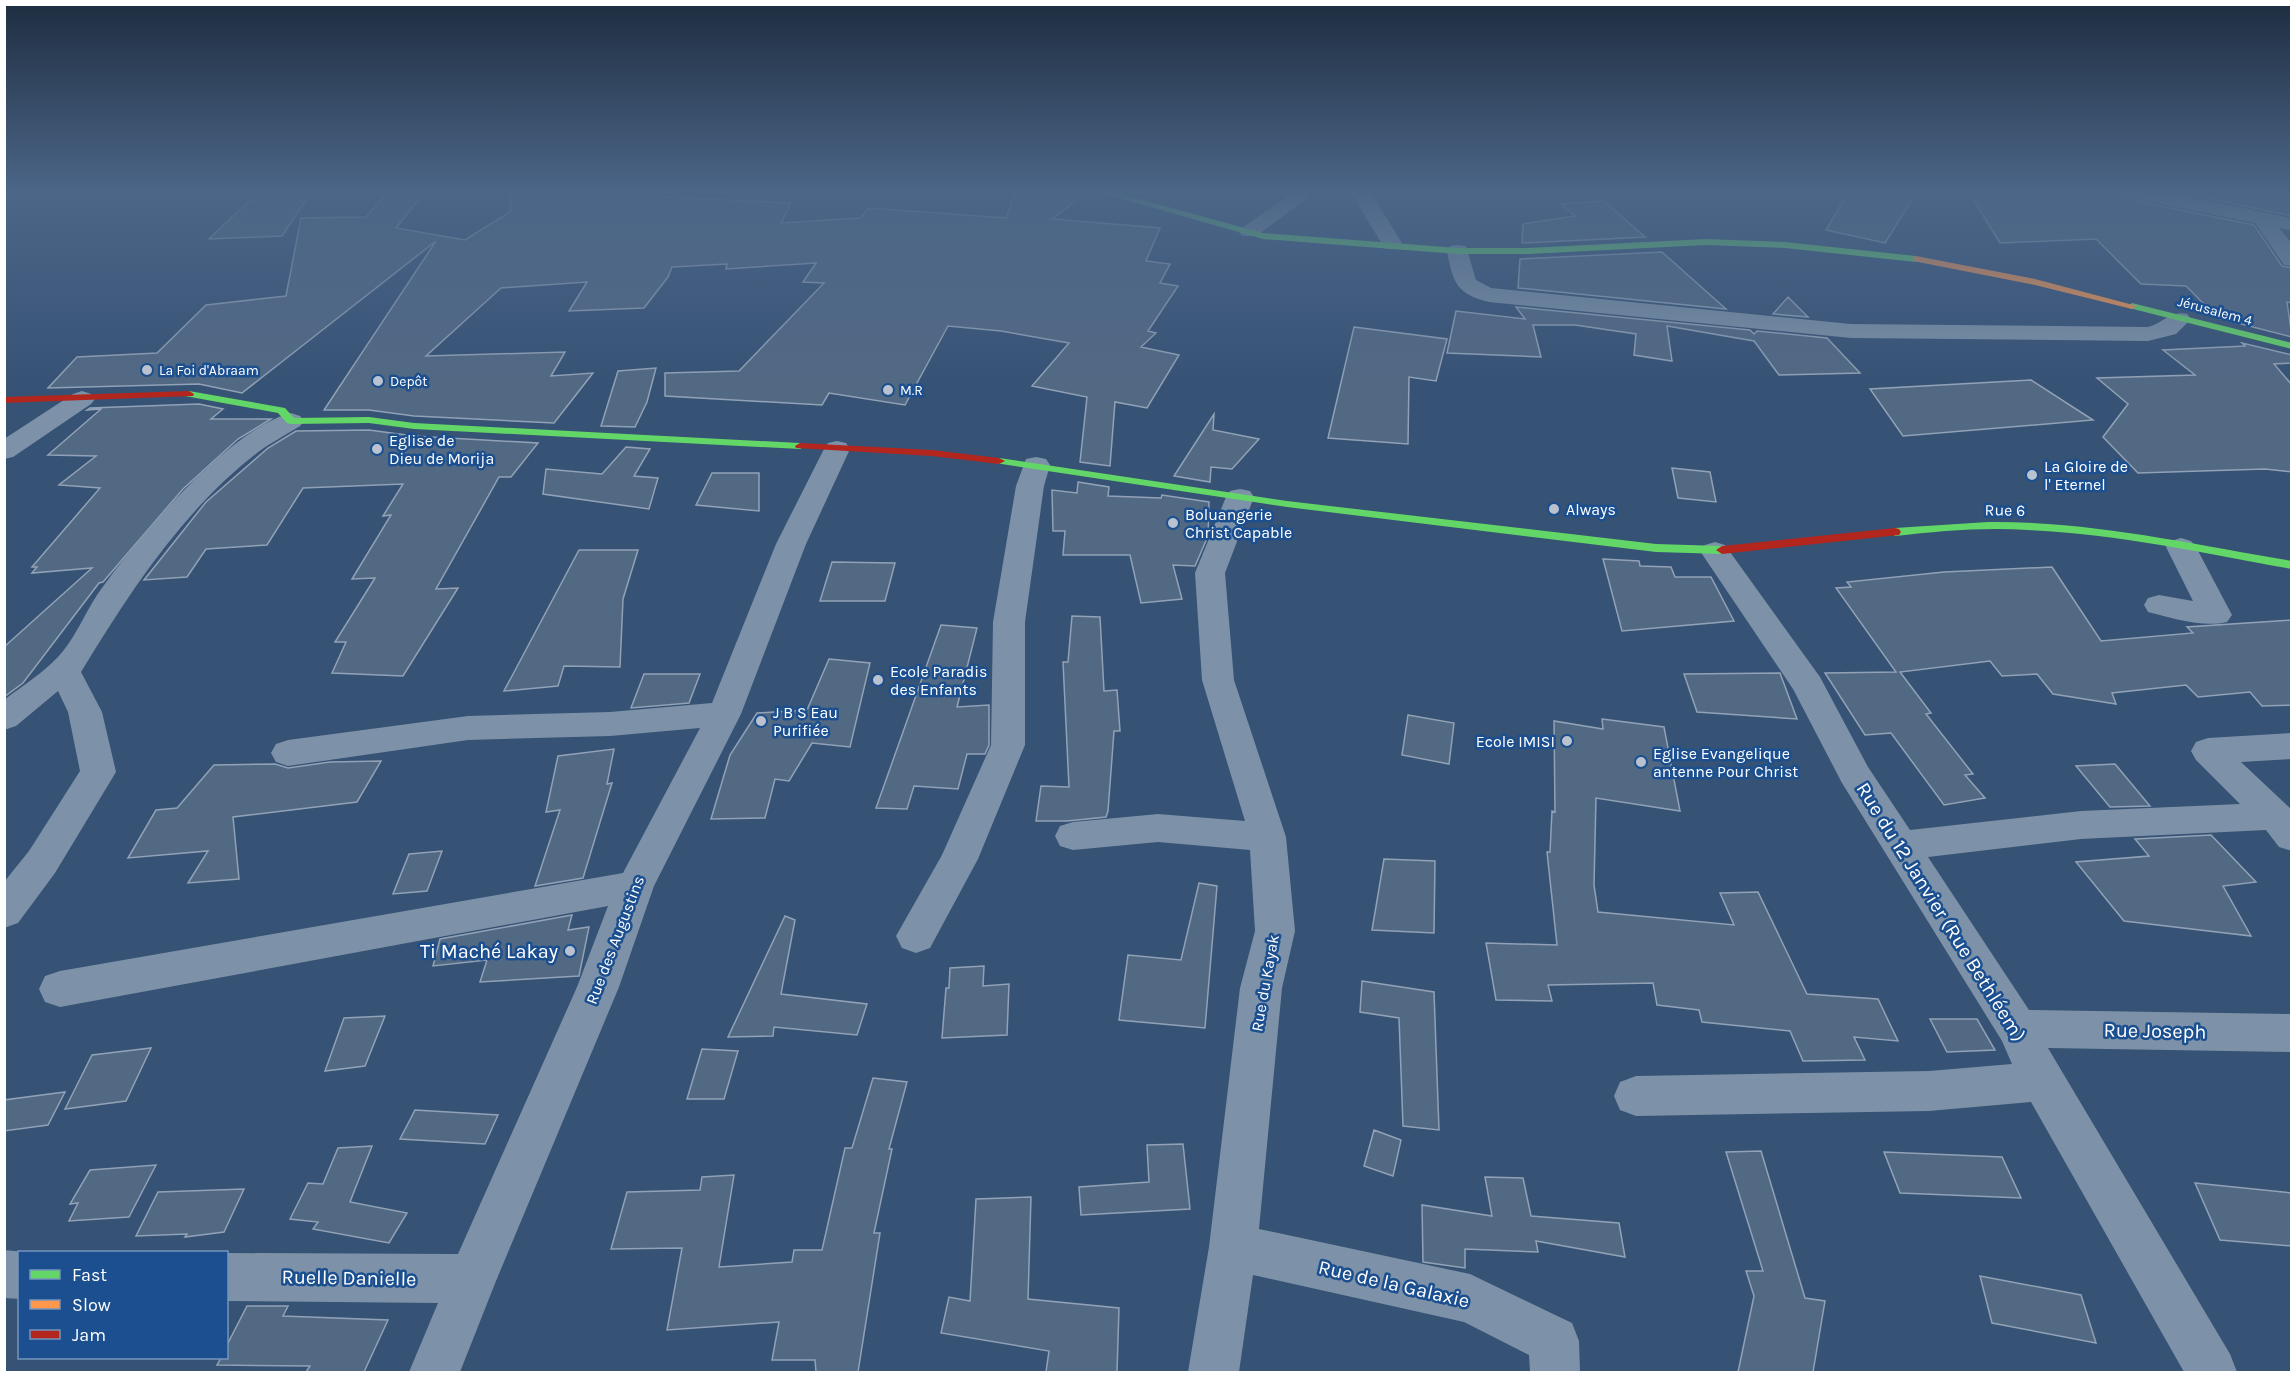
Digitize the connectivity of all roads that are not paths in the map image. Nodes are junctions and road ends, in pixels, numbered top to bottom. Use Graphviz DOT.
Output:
graph roads {
  1 [pos="1459,255"];
  2 [pos="1883,255"];
  3 [pos="2179,319"];
  4 [pos="2292,346"];
  5 [pos="82,399"];
  6 [pos="4,400"];
  7 [pos="291,421"];
  8 [pos="837,449"];
  9 [pos="4,451"];
  10 [pos="1036,465"];
  11 [pos="1240,497"];
  12 [pos="2181,547"];
  13 [pos="1715,551"];
  14 [pos="2292,565"];
  15 [pos="2159,605"];
  16 [pos="70,664"];
  17 [pos="724,714"];
  18 [pos="4,718"];
  19 [pos="2292,746"];
  20 [pos="288,753"];
  21 [pos="2283,827"];
  22 [pos="1072,836"];
  23 [pos="1268,837"];
  24 [pos="1900,846"];
  25 [pos="635,885"];
  26 [pos="4,912"];
  27 [pos="916,936"];
  28 [pos="60,989"];
  29 [pos="2018,1029"];
  30 [pos="2292,1033"];
  31 [pos="2042,1081"];
  32 [pos="1636,1096"];
  33 [pos="1233,1247"];
  34 [pos="228,1277"];
  35 [pos="472,1279"];
  36 [pos="435,1372"];
  37 [pos="1214,1372"];
  38 [pos="1555,1372"];
  39 [pos="2212,1372"];
  1 -- 3 [label="street"];
  2 -- 3 [label="street, Jérusalem 4"];
  3 -- 4 [label="street, Jérusalem 4"];
  5 -- 6 [label="street"];
  5 -- 7 [label="street"];
  5 -- 9 [label="street"];
  7 -- 8 [label="street, Rue 6"];
  7 -- 16 [label="street"];
  8 -- 10 [label="street, Rue 6"];
  8 -- 17 [label="street, Rue des Augustins"];
  10 -- 11 [label="street, Rue 6"];
  10 -- 27 [label="street"];
  11 -- 13 [label="street, Rue 6"];
  11 -- 23 [label="street, Rue du Kayak"];
  12 -- 13 [label="street, Rue 6"];
  12 -- 14 [label="street, Rue 6"];
  12 -- 15 [label="street"];
  13 -- 24 [label="street, Rue du 12 Janvier (Rue Bethléem)"];
  16 -- 18 [label="street"];
  16 -- 26 [label="street"];
  17 -- 20 [label="street"];
  17 -- 25 [label="street, Rue des Augustins"];
  19 -- 21 [label="street"];
  21 -- 24 [label="street"];
  22 -- 23 [label="street"];
  23 -- 33 [label="street, Rue du Kayak"];
  24 -- 29 [label="street, Rue du 12 Janvier (Rue Bethléem)"];
  25 -- 28 [label="street"];
  25 -- 35 [label="street, Rue des Augustins"];
  29 -- 30 [label="street, Rue Joseph"];
  29 -- 31 [label="street, Rue du 12 Janvier (Rue Bethléem)"];
  31 -- 32 [label="street"];
  31 -- 39 [label="street, Rue du 12 Janvier (Rue Bethléem)"];
  33 -- 37 [label="street, Rue du Kayak"];
  33 -- 38 [label="street, Rue de la Galaxie"];
  34 -- 35 [label="street, Ruelle Danielle"];
  35 -- 36 [label="street, Rue des Augustins"];
}
